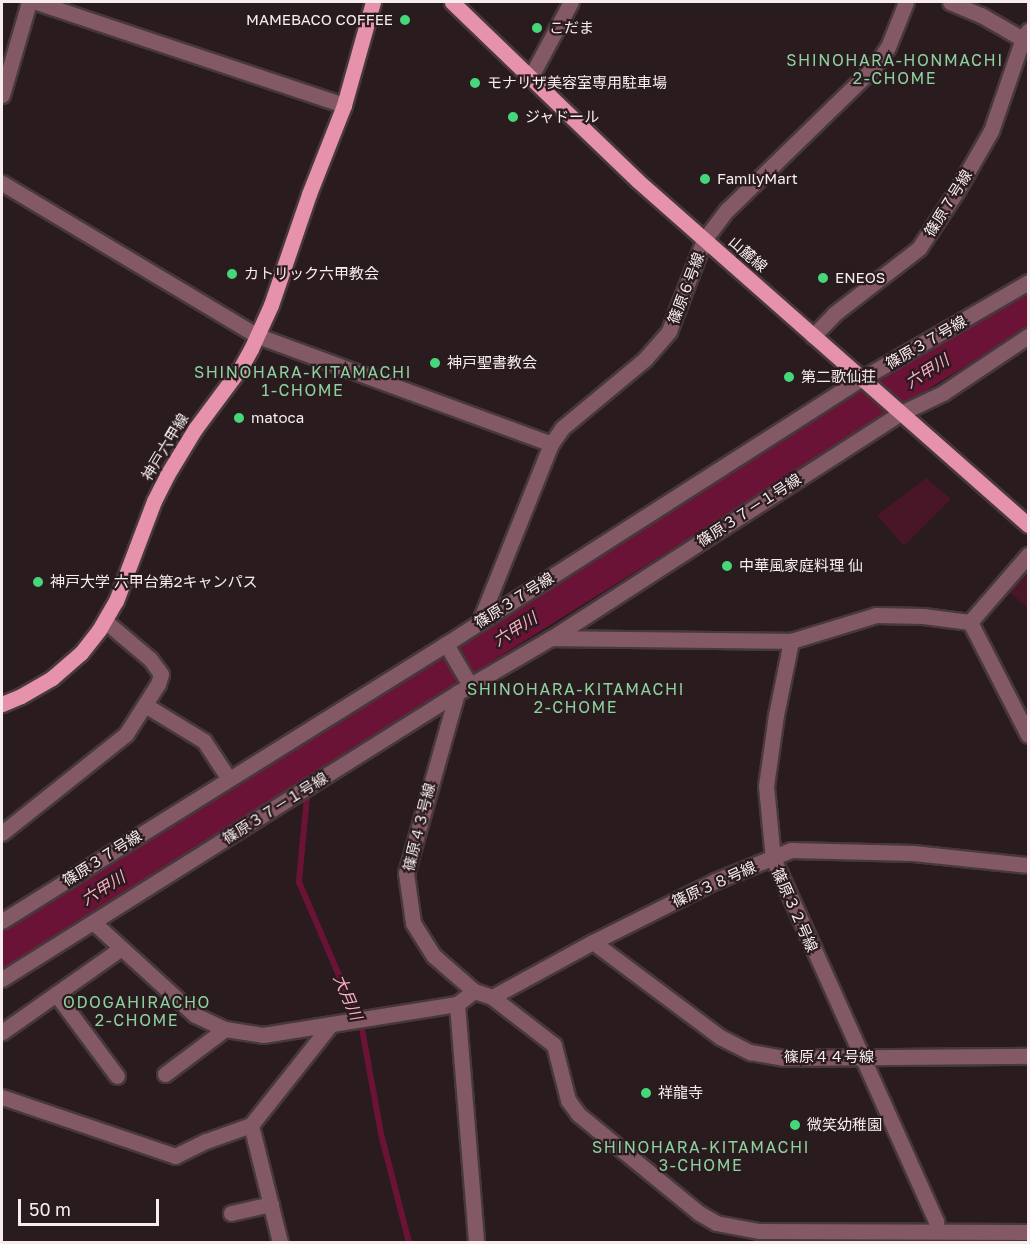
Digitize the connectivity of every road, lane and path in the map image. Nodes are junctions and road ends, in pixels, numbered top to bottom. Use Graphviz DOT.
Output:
graph roads {
  1 [pos="29,2"];
  2 [pos="36,2"];
  3 [pos="373,2"];
  4 [pos="452,2"];
  5 [pos="571,2"];
  6 [pos="906,2"];
  7 [pos="950,2"];
  8 [pos="1027,37"];
  9 [pos="530,78"];
  10 [pos="2,95"];
  11 [pos="344,105"];
  12 [pos="2,183"];
  13 [pos="704,240"];
  14 [pos="1029,282"];
  15 [pos="258,336"];
  16 [pos="813,336"];
  17 [pos="1029,336"];
  18 [pos="861,380"];
  19 [pos="899,414"];
  20 [pos="551,444"];
  21 [pos="1029,525"];
  22 [pos="1029,555"];
  23 [pos="105,621"];
  24 [pos="970,622"];
  25 [pos="479,623"];
  26 [pos="551,638"];
  27 [pos="791,641"];
  28 [pos="446,644"];
  29 [pos="470,685"];
  30 [pos="457,693"];
  31 [pos="2,704"];
  32 [pos="145,705"];
  33 [pos="1029,735"];
  34 [pos="229,779"];
  35 [pos="2,832"];
  36 [pos="773,859"];
  37 [pos="1029,865"];
  38 [pos="2,921"];
  39 [pos="93,922"];
  40 [pos="593,942"];
  41 [pos="120,949"];
  42 [pos="2,979"];
  43 [pos="474,992"];
  44 [pos="56,994"];
  45 [pos="492,998"];
  46 [pos="457,1004"];
  47 [pos="331,1023"];
  48 [pos="225,1029"];
  49 [pos="2,1032"];
  50 [pos="1029,1056"];
  51 [pos="861,1058"];
  52 [pos="165,1074"];
  53 [pos="117,1076"];
  54 [pos="2,1097"];
  55 [pos="252,1125"];
  56 [pos="271,1204"];
  57 [pos="231,1213"];
  58 [pos="937,1231"];
  59 [pos="1028,1235"];
  60 [pos="874,1237"];
  61 [pos="280,1242"];
  62 [pos="476,1242"];
  1 -- 10 [label="street"];
  2 -- 11 [label="street"];
  3 -- 11 [label="main road, 神戸六甲線"];
  4 -- 9 [label="main road, 山麓線"];
  5 -- 9 [label="street"];
  6 -- 13 [label="street, 篠原６号線"];
  7 -- 8 [label="street"];
  8 -- 16 [label="street, 篠原７号線"];
  9 -- 13 [label="main road, 山麓線"];
  11 -- 15 [label="main road, 神戸六甲線"];
  12 -- 15 [label="street"];
  13 -- 16 [label="main road, 山麓線"];
  13 -- 20 [label="street, 篠原６号線"];
  14 -- 18 [label="street, 篠原３７号線"];
  15 -- 20 [label="street"];
  15 -- 23 [label="main road, 神戸六甲線"];
  16 -- 18 [label="main road, 山麓線"];
  17 -- 19 [label="street, 篠原３７－１号線"];
  18 -- 19 [label="main road, 山麓線"];
  18 -- 25 [label="street, 篠原３７号線"];
  19 -- 21 [label="main road, 山麓線"];
  19 -- 26 [label="street, 篠原３７－１号線"];
  20 -- 25 [label="street, 篠原６号線"];
  22 -- 24 [label="street"];
  23 -- 31 [label="main road, 神戸六甲線"];
  23 -- 32 [label="street"];
  24 -- 27 [label="street"];
  24 -- 33 [label="street"];
  25 -- 28 [label="street, 篠原３７号線"];
  26 -- 27 [label="street"];
  26 -- 29 [label="street, 篠原３７－１号線"];
  27 -- 36 [label="street, 篠原３２号線"];
  28 -- 29 [label="street"];
  28 -- 34 [label="street, 篠原３７号線"];
  29 -- 30 [label="street"];
  30 -- 39 [label="street, 篠原３７－１号線"];
  30 -- 43 [label="street, 篠原４３号線"];
  32 -- 34 [label="street"];
  32 -- 35 [label="street"];
  34 -- 38 [label="street, 篠原３７号線"];
  36 -- 37 [label="street, 篠原３８号線"];
  36 -- 40 [label="street, 篠原３８号線"];
  36 -- 51 [label="street, 篠原３２号線"];
  39 -- 41 [label="street"];
  39 -- 42 [label="street, 篠原３７－１号線"];
  40 -- 45 [label="street, 篠原３８号線"];
  40 -- 51 [label="street, 篠原４４号線"];
  41 -- 44 [label="street"];
  41 -- 48 [label="street"];
  43 -- 45 [label="street, 篠原４３号線"];
  43 -- 46 [label="street"];
  44 -- 49 [label="street"];
  44 -- 53 [label="street"];
  45 -- 60 [label="street, 篠原４３号線"];
  46 -- 47 [label="street"];
  46 -- 62 [label="street"];
  47 -- 48 [label="street"];
  47 -- 55 [label="street"];
  48 -- 52 [label="street"];
  50 -- 51 [label="street, 篠原４４号線"];
  51 -- 58 [label="street, 篠原３２号線"];
  54 -- 55 [label="street"];
  55 -- 56 [label="street"];
  56 -- 57 [label="street"];
  56 -- 61 [label="street"];
  58 -- 59 [label="street, 篠原４３号線"];
  58 -- 60 [label="street, 篠原４３号線"];
}
